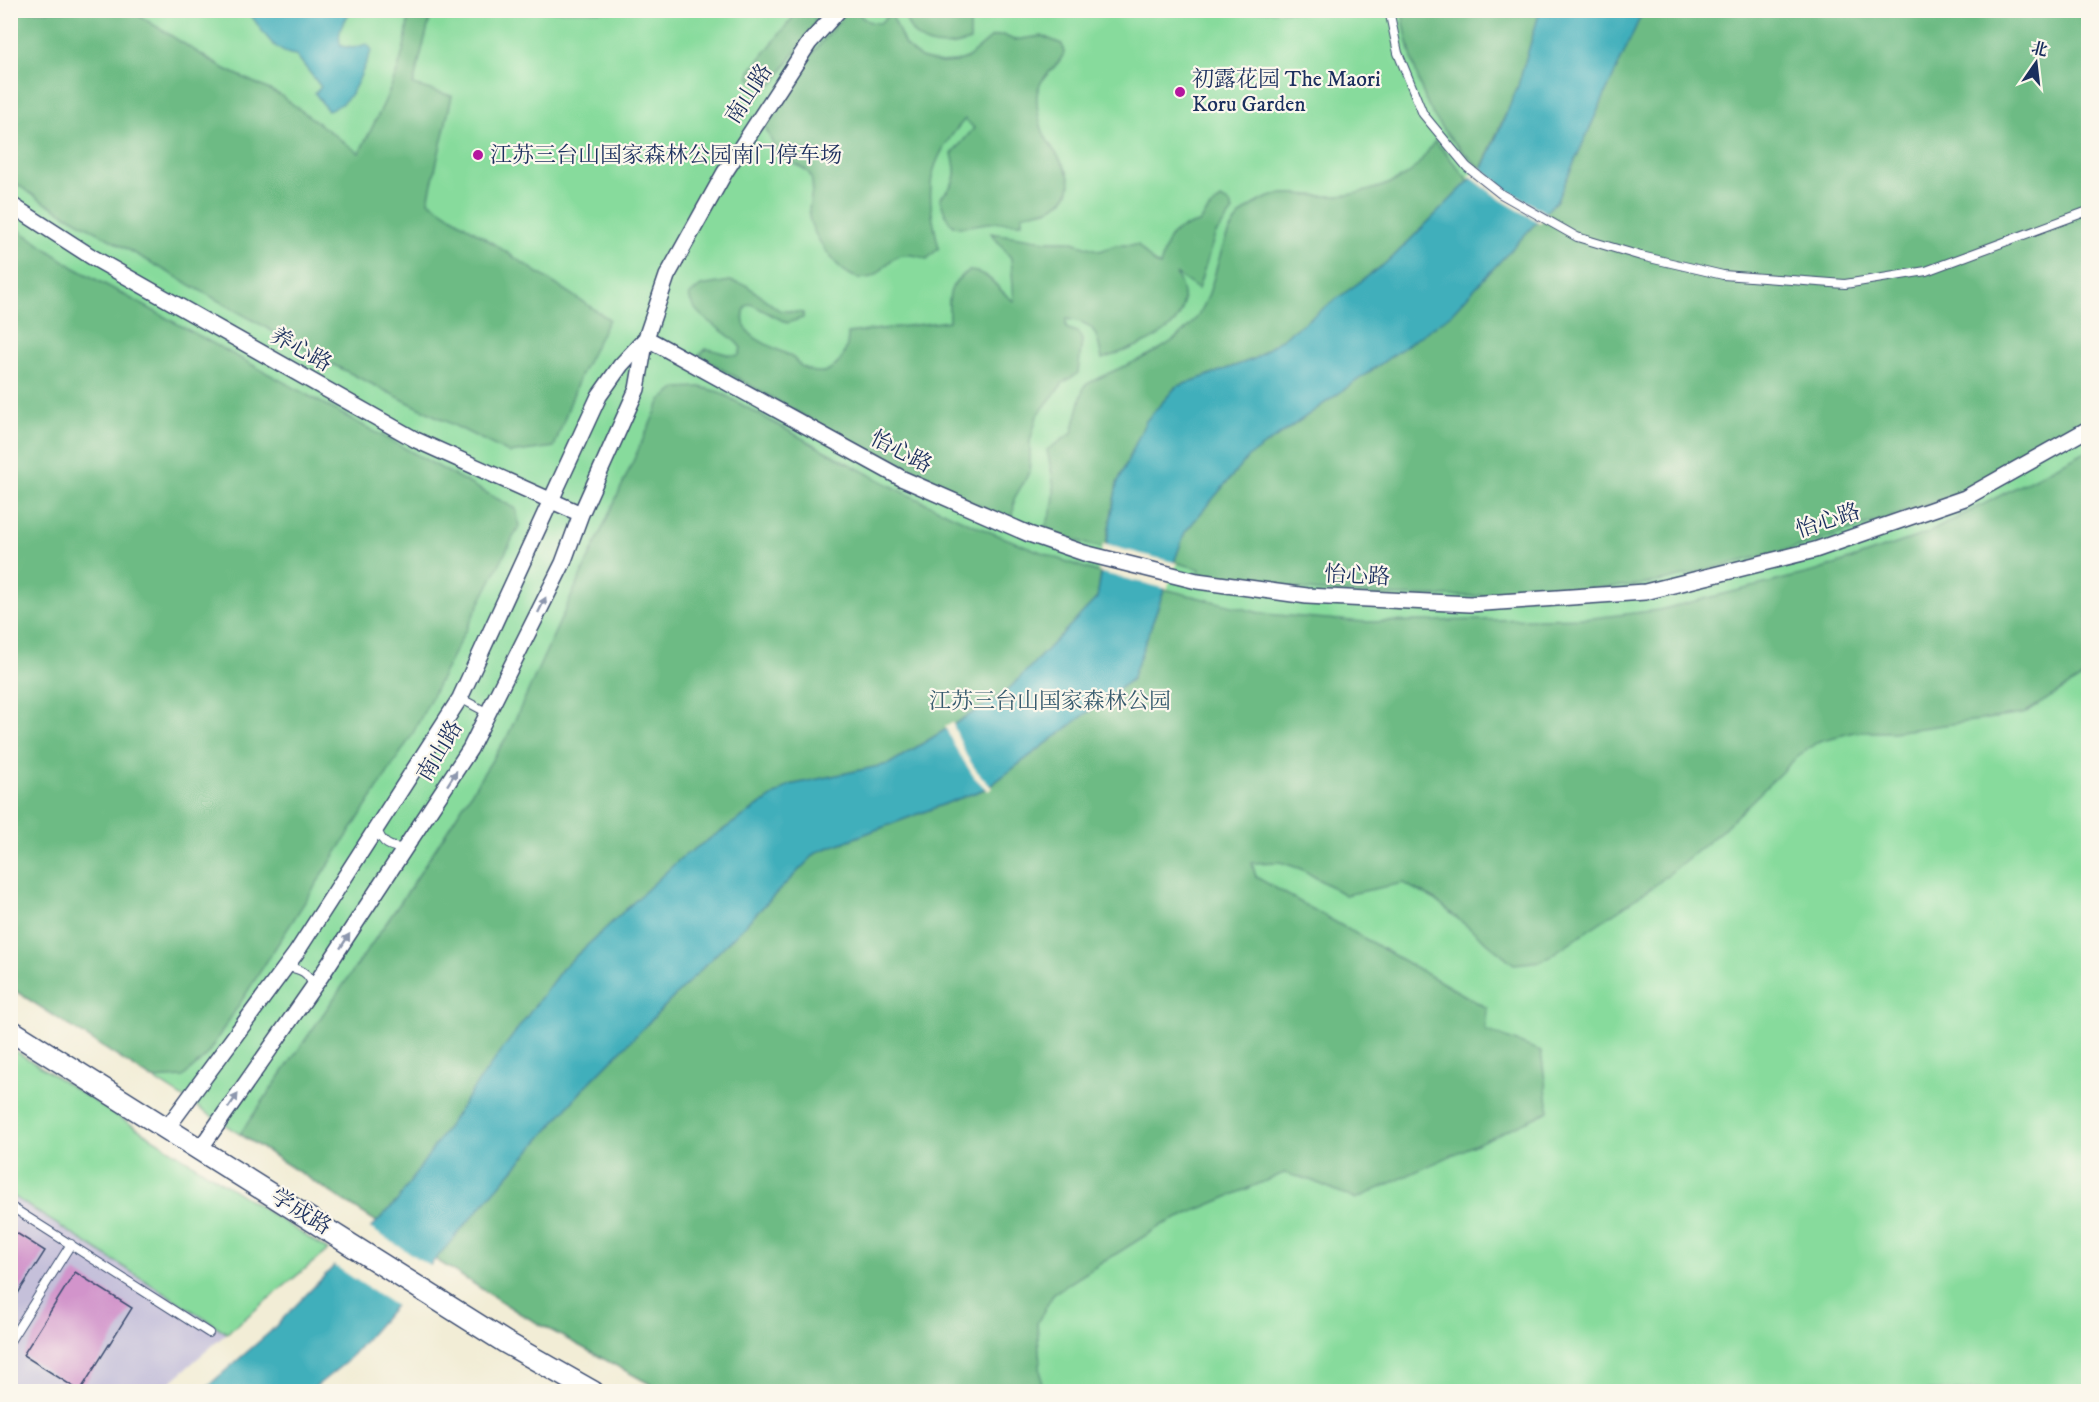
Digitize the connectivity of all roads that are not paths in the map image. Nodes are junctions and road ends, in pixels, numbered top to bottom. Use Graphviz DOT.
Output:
graph roads {
  1 [pos="839,10"];
  2 [pos="1389,10"];
  3 [pos="10,204"];
  4 [pos="2088,211"];
  5 [pos="646,338"];
  6 [pos="2088,429"];
  7 [pos="552,501"];
  8 [pos="581,514"];
  9 [pos="460,698"];
  10 [pos="488,713"];
  11 [pos="377,829"];
  12 [pos="406,848"];
  13 [pos="286,967"];
  14 [pos="313,987"];
  15 [pos="10,1030"];
  16 [pos="167,1128"];
  17 [pos="200,1149"];
  18 [pos="10,1206"];
  19 [pos="71,1244"];
  20 [pos="209,1333"];
  21 [pos="10,1341"];
  22 [pos="592,1392"];
  1 -- 5 [label="street, 南山路"];
  2 -- 4 [label="lane"];
  3 -- 7 [label="street, 养心路"];
  5 -- 6 [label="street, 怡心路"];
  5 -- 7 [label="street, 南山路"];
  5 -- 8 [label="street, 南山路"];
  7 -- 8 [label="street, 养心路"];
  7 -- 9 [label="street, 南山路"];
  10 -- 8 [label="street, 南山路, one-way"];
  9 -- 10 [label="lane"];
  9 -- 11 [label="street, 南山路"];
  12 -- 10 [label="street, 南山路, one-way"];
  11 -- 12 [label="lane"];
  11 -- 13 [label="street, 南山路"];
  14 -- 12 [label="street, 南山路, one-way"];
  13 -- 14 [label="lane"];
  13 -- 16 [label="street, 南山路"];
  17 -- 14 [label="street, 南山路, one-way"];
  15 -- 16 [label="street, 学成路"];
  16 -- 17 [label="street, 学成路"];
  17 -- 22 [label="street, 学成路"];
  18 -- 19 [label="lane"];
  19 -- 20 [label="lane"];
  19 -- 21 [label="lane"];
}
